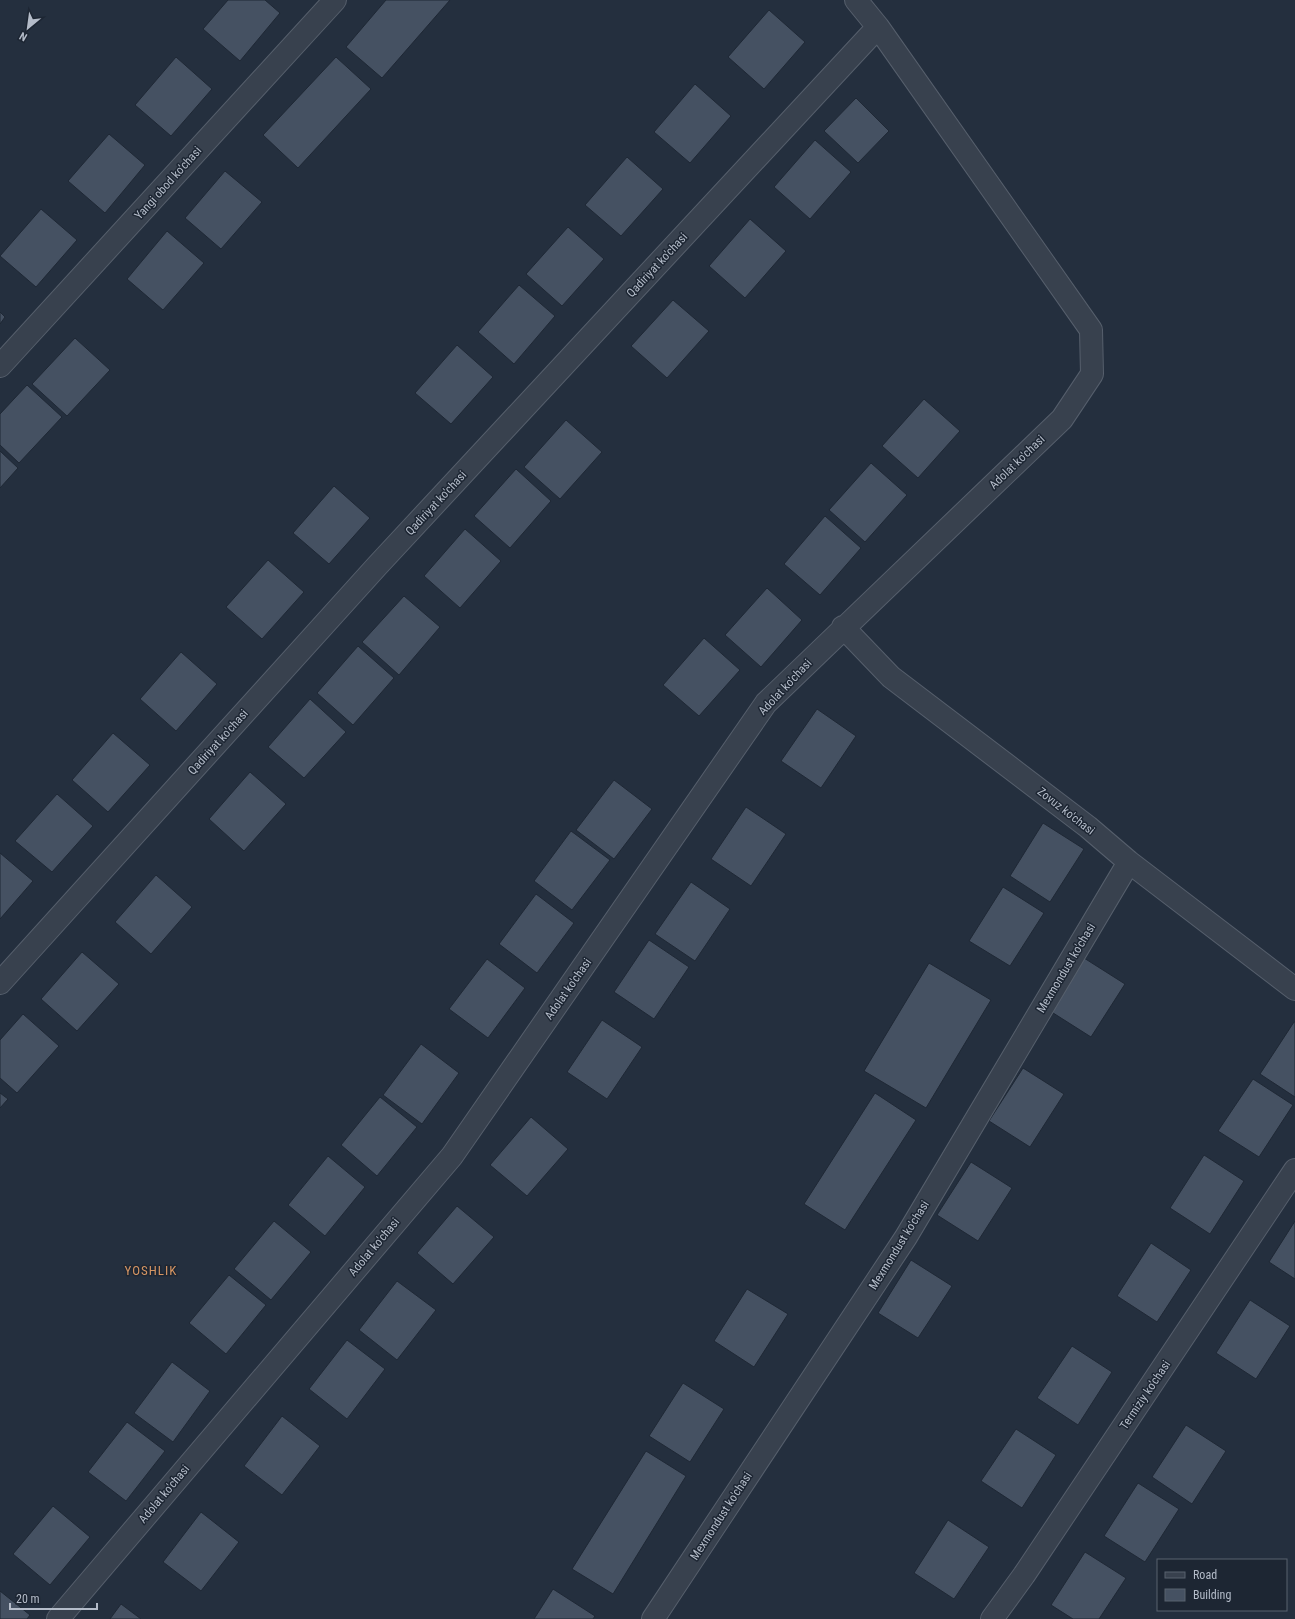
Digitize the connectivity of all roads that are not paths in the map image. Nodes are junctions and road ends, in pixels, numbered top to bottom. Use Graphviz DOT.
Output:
graph roads {
  1 [pos="335,0"];
  2 [pos="856,0"];
  3 [pos="878,27"];
  4 [pos="0,366"];
  5 [pos="843,627"];
  6 [pos="1130,862"];
  7 [pos="0,983"];
  8 [pos="1295,989"];
  9 [pos="1295,1170"];
  10 [pos="58,1619"];
  11 [pos="653,1619"];
  12 [pos="992,1619"];
  1 -- 4 [label="street, Yangi obod ko'chasi"];
  2 -- 3 [label="street"];
  3 -- 5 [label="street, Adolat ko'chasi"];
  3 -- 7 [label="street, Qadiriyat ko'chasi"];
  5 -- 6 [label="street, Zovuz ko'chasi"];
  5 -- 10 [label="street, Adolat ko'chasi"];
  6 -- 8 [label="street, Zovuz ko'chasi"];
  6 -- 11 [label="street, Mexmondust ko'chasi"];
  9 -- 12 [label="street, Termiziy ko'chasi"];
}
